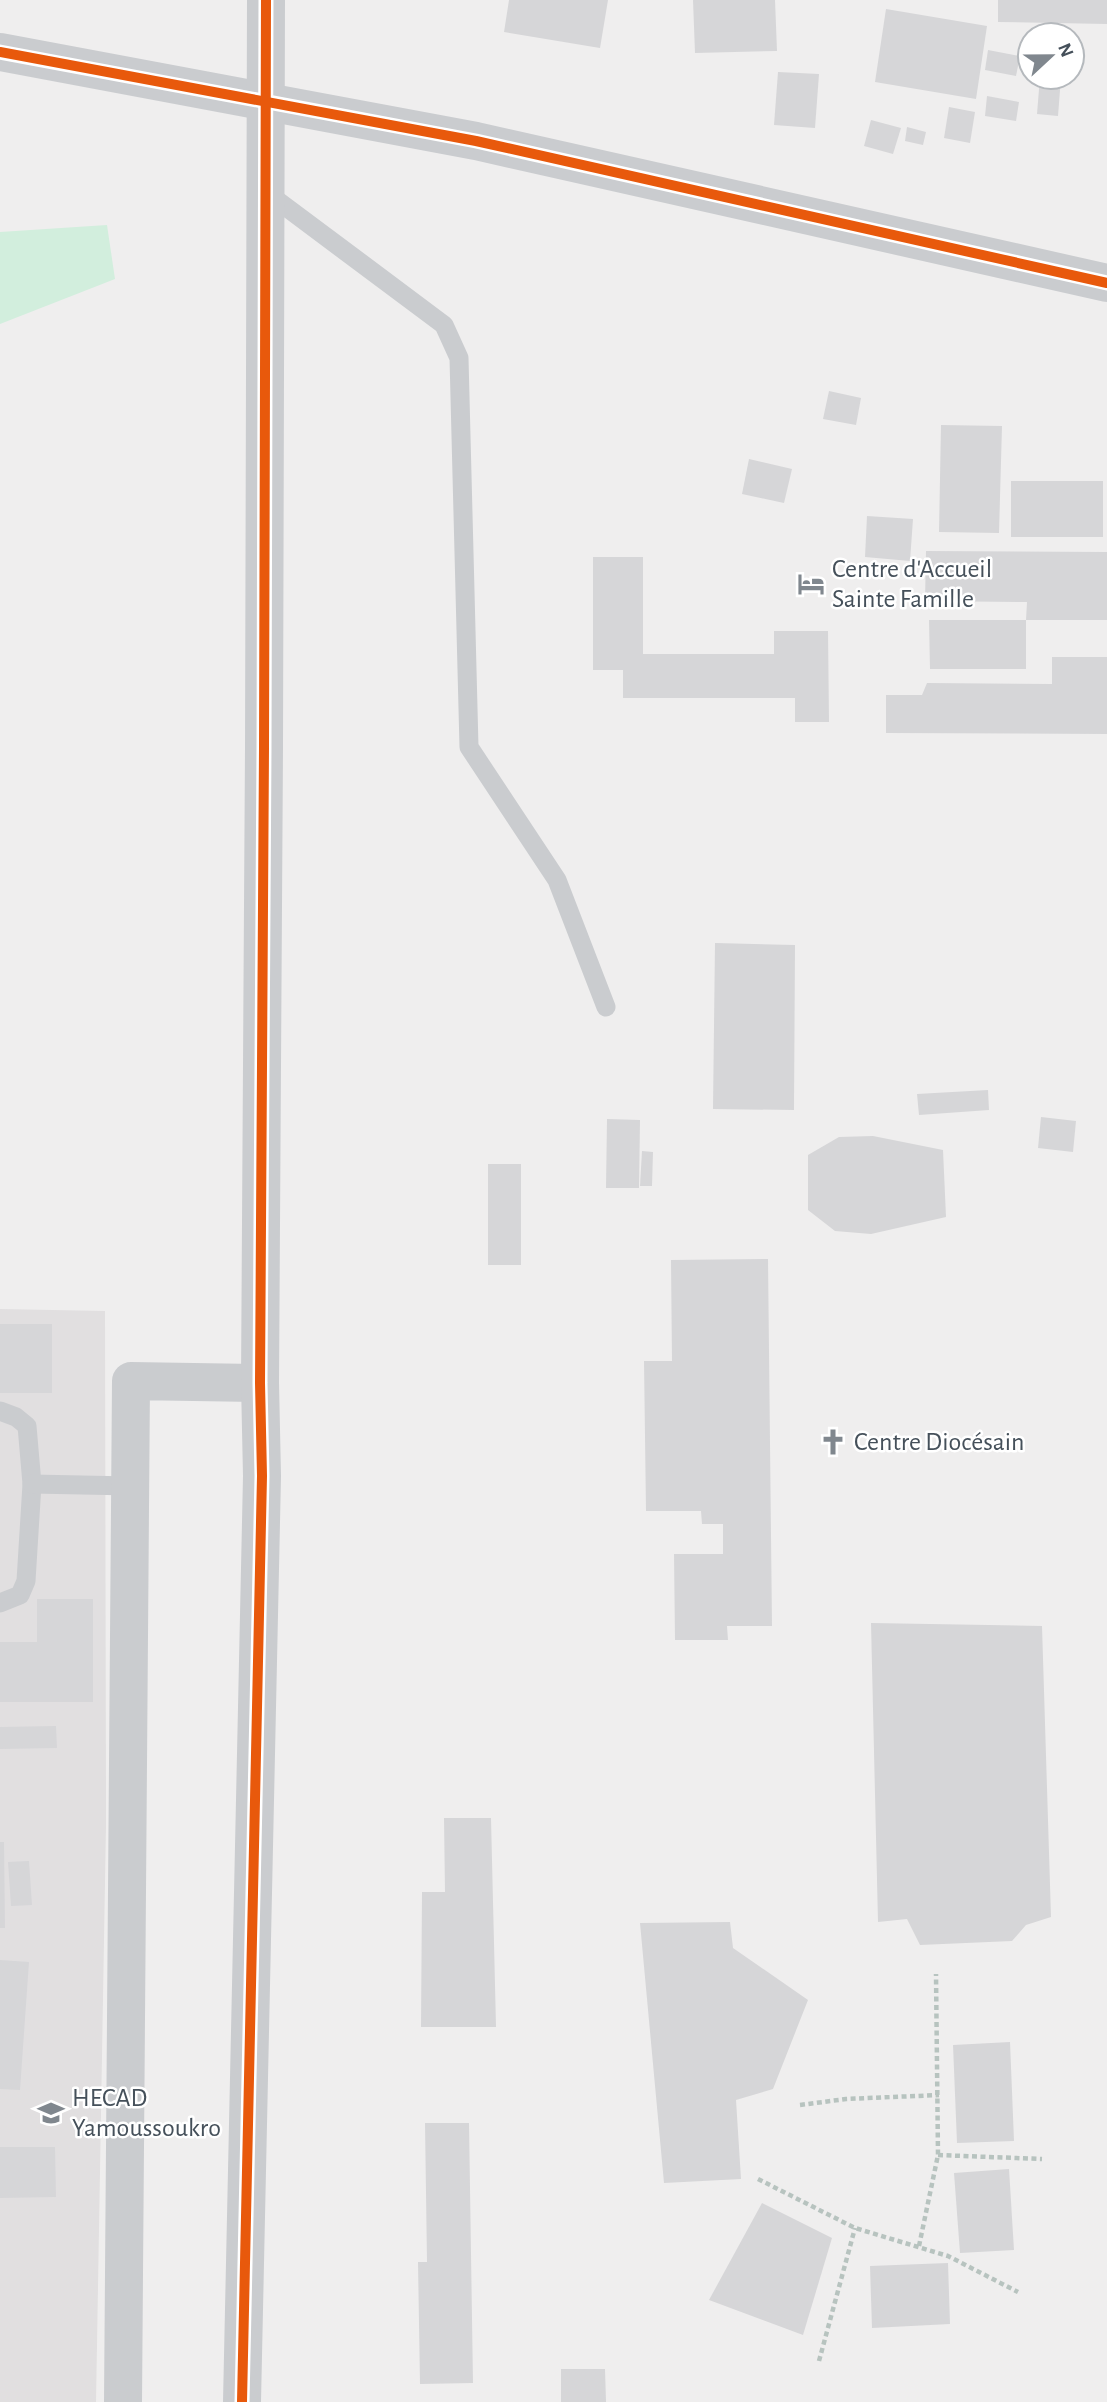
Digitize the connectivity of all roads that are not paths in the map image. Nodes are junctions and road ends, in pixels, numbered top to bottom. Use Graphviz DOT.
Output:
graph roads {
  1 [pos="266,0"];
  2 [pos="0,52"];
  3 [pos="265,100"];
  4 [pos="266,192"];
  5 [pos="1107,283"];
  6 [pos="606,1007"];
  7 [pos="260,1383"];
  8 [pos="0,1411"];
  9 [pos="32,1484"];
  10 [pos="132,1486"];
  11 [pos="0,1603"];
  12 [pos="123,2402"];
  13 [pos="243,2402"];
  1 -- 3 [label="street"];
  2 -- 3 [label="street"];
  3 -- 4 [label="street"];
  3 -- 5 [label="street"];
  4 -- 6 [label="lane"];
  4 -- 7 [label="street"];
  7 -- 10 [label="street"];
  7 -- 13 [label="street"];
  8 -- 9 [label="lane"];
  9 -- 10 [label="lane"];
  9 -- 11 [label="lane"];
  10 -- 12 [label="street"];
}
